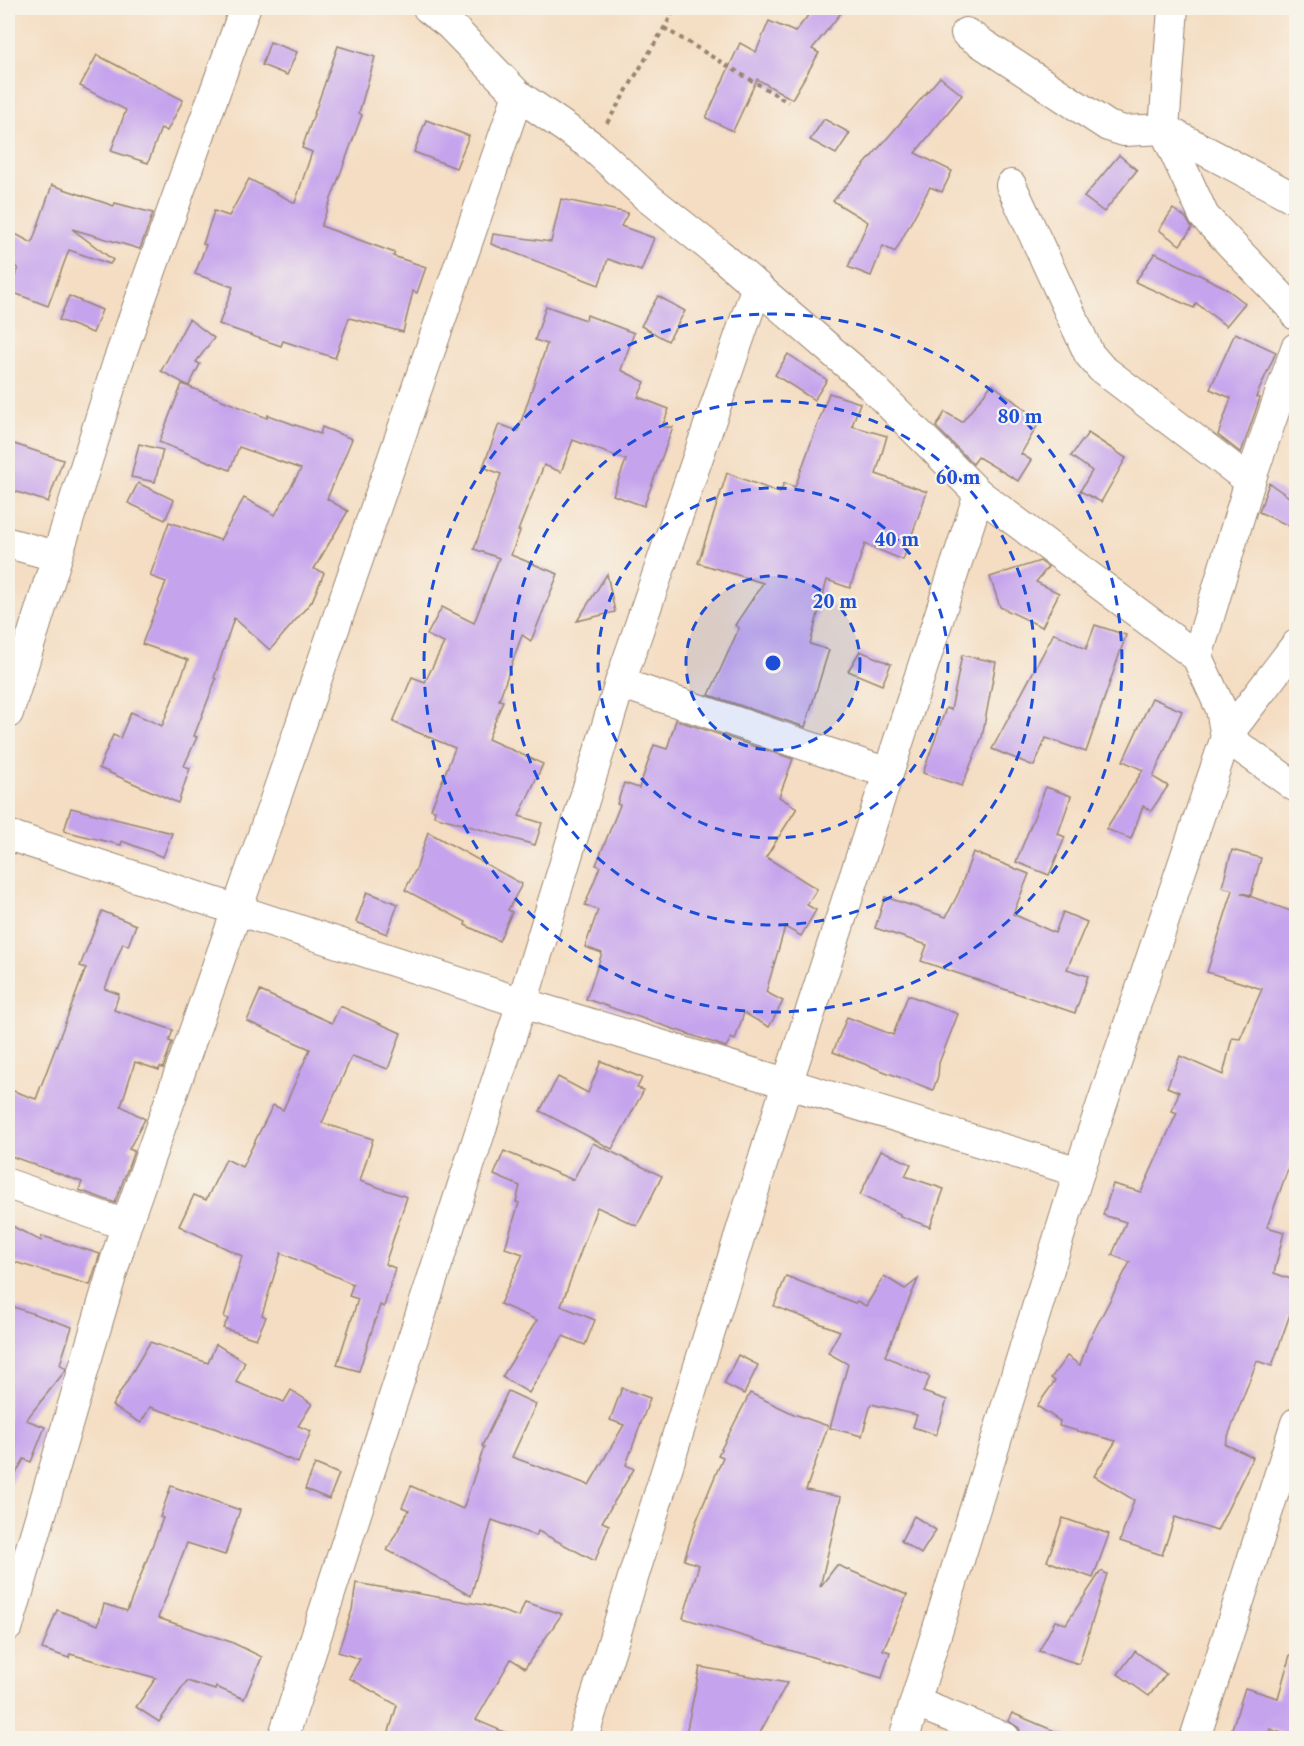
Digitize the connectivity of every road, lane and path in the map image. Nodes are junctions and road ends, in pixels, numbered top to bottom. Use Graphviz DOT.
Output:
graph roads {
  1 [pos="245,8"];
  2 [pos="428,8"];
  3 [pos="676,8"];
  4 [pos="1173,8"];
  5 [pos="664,28"];
  6 [pos="966,33"];
  7 [pos="518,95"];
  8 [pos="788,102"];
  9 [pos="1164,129"];
  10 [pos="593,147"];
  11 [pos="1011,185"];
  12 [pos="1296,199"];
  13 [pos="757,286"];
  14 [pos="1296,315"];
  15 [pos="1296,348"];
  16 [pos="1250,481"];
  17 [pos="979,494"];
  18 [pos="8,543"];
  19 [pos="57,556"];
  20 [pos="1296,645"];
  21 [pos="1197,657"];
  22 [pos="620,683"];
  23 [pos="8,713"];
  24 [pos="1226,737"];
  25 [pos="888,774"];
  26 [pos="1296,787"];
  27 [pos="8,835"];
  28 [pos="237,910"];
  29 [pos="522,1003"];
  30 [pos="788,1084"];
  31 [pos="1079,1172"];
  32 [pos="8,1185"];
  33 [pos="126,1225"];
  34 [pos="1296,1423"];
  35 [pos="8,1626"];
  36 [pos="916,1703"];
  37 [pos="283,1738"];
  38 [pos="583,1738"];
  39 [pos="904,1738"];
  40 [pos="1005,1738"];
  41 [pos="1195,1738"];
  1 -- 19 [label="street"];
  2 -- 7 [label="street"];
  3 -- 5 [label="path"];
  4 -- 9 [label="street"];
  5 -- 8 [label="path"];
  5 -- 10 [label="path"];
  6 -- 9 [label="street"];
  7 -- 10 [label="street"];
  7 -- 28 [label="street"];
  9 -- 12 [label="street"];
  9 -- 14 [label="street"];
  10 -- 13 [label="street"];
  11 -- 16 [label="street"];
  13 -- 17 [label="street"];
  13 -- 22 [label="street"];
  15 -- 16 [label="street"];
  16 -- 21 [label="street"];
  17 -- 21 [label="street"];
  17 -- 25 [label="street"];
  18 -- 19 [label="street"];
  19 -- 23 [label="street"];
  20 -- 24 [label="street"];
  21 -- 24 [label="street"];
  22 -- 25 [label="street"];
  22 -- 29 [label="street"];
  24 -- 26 [label="street"];
  24 -- 31 [label="street"];
  25 -- 30 [label="street"];
  27 -- 28 [label="street"];
  28 -- 29 [label="street"];
  28 -- 33 [label="street"];
  29 -- 30 [label="street"];
  29 -- 37 [label="street"];
  30 -- 31 [label="street"];
  30 -- 38 [label="street"];
  31 -- 36 [label="street"];
  32 -- 33 [label="street"];
  33 -- 35 [label="street"];
  34 -- 41 [label="street"];
  36 -- 39 [label="street"];
  36 -- 40 [label="street"];
}
